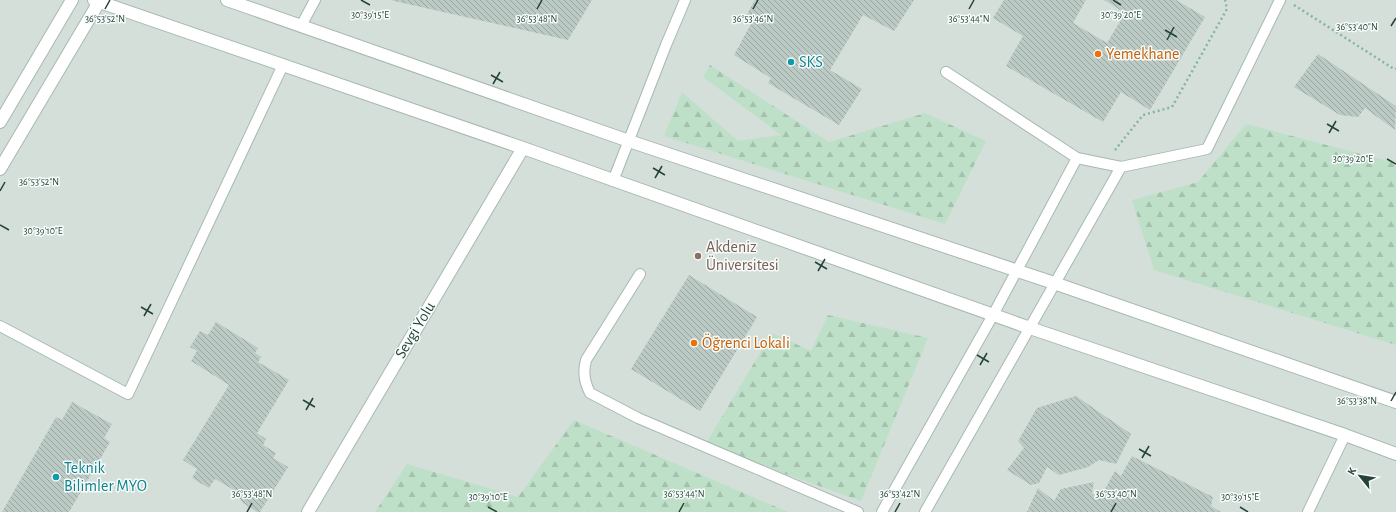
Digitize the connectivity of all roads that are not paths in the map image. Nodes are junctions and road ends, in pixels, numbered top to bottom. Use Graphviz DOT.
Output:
graph roads {
  1 [pos="72,0"];
  2 [pos="226,0"];
  3 [pos="315,0"];
  4 [pos="685,0"];
  5 [pos="1280,0"];
  6 [pos="96,1"];
  7 [pos="301,26"];
  8 [pos="283,65"];
  9 [pos="946,72"];
  10 [pos="0,122"];
  11 [pos="629,141"];
  12 [pos="523,148"];
  13 [pos="1077,158"];
  14 [pos="1121,168"];
  15 [pos="0,169"];
  16 [pos="614,181"];
  17 [pos="1017,270"];
  18 [pos="640,274"];
  19 [pos="1054,282"];
  20 [pos="993,315"];
  21 [pos="1030,328"];
  22 [pos="1,330"];
  23 [pos="1396,402"];
  24 [pos="1345,435"];
  25 [pos="1396,454"];
  26 [pos="308,512"];
  27 [pos="858,512"];
  28 [pos="882,512"];
  29 [pos="925,512"];
  30 [pos="1308,512"];
  1 -- 10 [label="street"];
  2 -- 7 [label="street"];
  3 -- 7 [label="lane"];
  4 -- 11 [label="lane"];
  5 -- 14 [label="lane"];
  6 -- 8 [label="street"];
  6 -- 15 [label="street"];
  7 -- 11 [label="street"];
  8 -- 12 [label="street"];
  8 -- 22 [label="lane"];
  9 -- 13 [label="lane"];
  11 -- 16 [label="lane"];
  11 -- 17 [label="street"];
  12 -- 16 [label="street"];
  12 -- 26 [label="street, Sevgi Yolu"];
  13 -- 14 [label="lane"];
  13 -- 17 [label="lane"];
  14 -- 19 [label="lane"];
  16 -- 20 [label="street"];
  17 -- 19 [label="street"];
  17 -- 20 [label="lane"];
  18 -- 27 [label="lane"];
  19 -- 21 [label="lane"];
  19 -- 23 [label="street"];
  20 -- 21 [label="street"];
  20 -- 28 [label="lane"];
  21 -- 24 [label="street"];
  21 -- 29 [label="lane"];
  24 -- 25 [label="street"];
  24 -- 30 [label="lane"];
}
